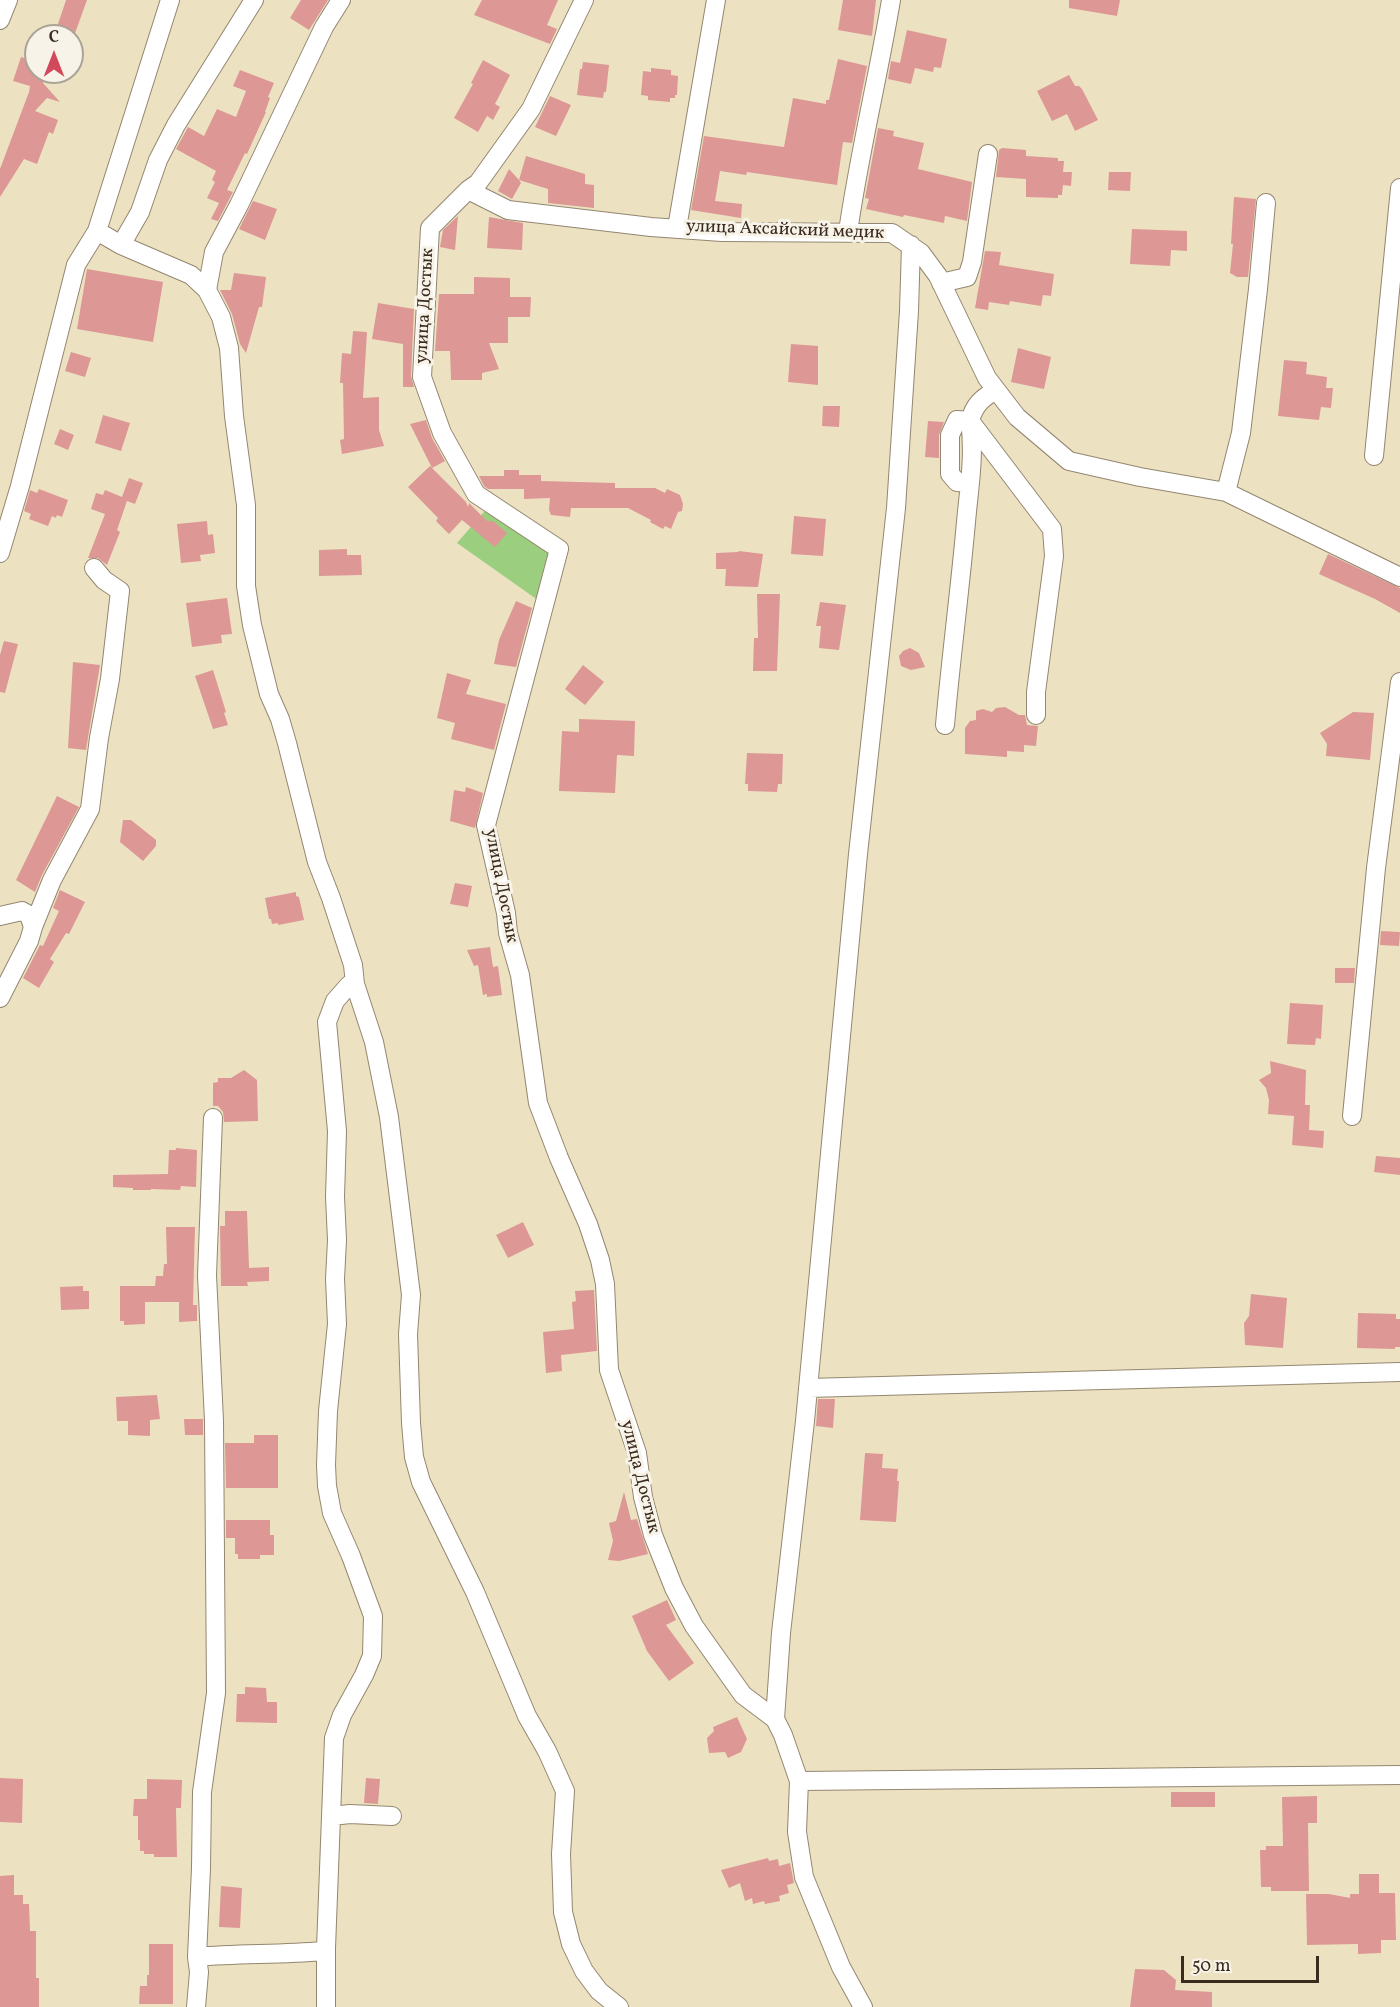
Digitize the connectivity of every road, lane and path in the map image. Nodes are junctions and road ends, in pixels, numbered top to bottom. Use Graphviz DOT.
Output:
graph roads {
  1 [pos="8,0"];
  2 [pos="170,0"];
  3 [pos="254,0"];
  4 [pos="341,0"];
  5 [pos="584,0"];
  6 [pos="716,0"];
  7 [pos="891,0"];
  8 [pos="0,20"];
  9 [pos="988,154"];
  10 [pos="1400,188"];
  11 [pos="468,190"];
  12 [pos="1266,203"];
  13 [pos="677,228"];
  14 [pos="97,231"];
  15 [pos="848,232"];
  16 [pos="121,245"];
  17 [pos="911,245"];
  18 [pos="214,252"];
  19 [pos="191,275"];
  20 [pos="941,283"];
  21 [pos="207,290"];
  22 [pos="996,390"];
  23 [pos="970,421"];
  24 [pos="1374,456"];
  25 [pos="1226,492"];
  26 [pos="0,553"];
  27 [pos="94,568"];
  28 [pos="1400,577"];
  29 [pos="1400,682"];
  30 [pos="1036,715"];
  31 [pos="945,725"];
  32 [pos="46,894"];
  33 [pos="8,914"];
  34 [pos="33,927"];
  35 [pos="355,984"];
  36 [pos="0,998"];
  37 [pos="1352,1116"];
  38 [pos="213,1118"];
  39 [pos="1400,1372"];
  40 [pos="808,1389"];
  41 [pos="775,1719"];
  42 [pos="1400,1775"];
  43 [pos="800,1781"];
  44 [pos="332,1816"];
  45 [pos="392,1816"];
  46 [pos="326,1948"];
  47 [pos="197,1957"];
  48 [pos="196,2007"];
  49 [pos="326,2007"];
  50 [pos="619,2007"];
  51 [pos="863,2007"];
  1 -- 8 [label="street"];
  2 -- 14 [label="street"];
  3 -- 16 [label="street"];
  4 -- 18 [label="street"];
  5 -- 11 [label="street, улица Достык"];
  6 -- 13 [label="street"];
  7 -- 15 [label="street"];
  9 -- 20 [label="street"];
  10 -- 24 [label="street"];
  11 -- 13 [label="street, улица Аксайский медик"];
  11 -- 41 [label="street, улица Достык"];
  12 -- 25 [label="street"];
  13 -- 15 [label="street, улица Аксайский медик"];
  14 -- 16 [label="street"];
  14 -- 26 [label="street"];
  15 -- 17 [label="street, улица Аксайский медик"];
  16 -- 19 [label="street"];
  17 -- 20 [label="street, улица Аксайский медик"];
  17 -- 40 [label="street"];
  18 -- 19 [label="street"];
  18 -- 21 [label="street"];
  19 -- 21 [label="street"];
  20 -- 22 [label="street, улица Аксайский медик"];
  21 -- 35 [label="street"];
  22 -- 23 [label="street"];
  22 -- 25 [label="street, улица Аксайский медик"];
  23 -- 30 [label="street"];
  23 -- 31 [label="street"];
  25 -- 28 [label="street, улица Аксайский медик"];
  27 -- 32 [label="street"];
  29 -- 37 [label="street"];
  32 -- 33 [label="street"];
  32 -- 34 [label="street"];
  33 -- 34 [label="street"];
  34 -- 36 [label="street"];
  35 -- 44 [label="street"];
  35 -- 50 [label="street"];
  38 -- 47 [label="street"];
  39 -- 40 [label="street"];
  40 -- 41 [label="street"];
  41 -- 43 [label="street"];
  42 -- 43 [label="street"];
  43 -- 51 [label="street"];
  44 -- 45 [label="street"];
  44 -- 46 [label="street"];
  46 -- 47 [label="street"];
  46 -- 49 [label="street"];
  47 -- 48 [label="street"];
}
